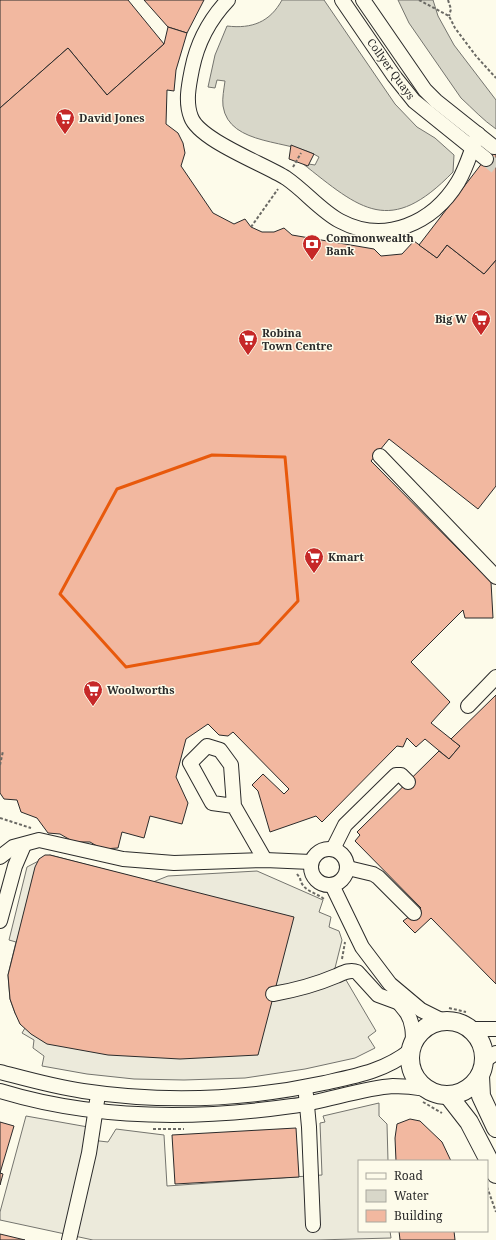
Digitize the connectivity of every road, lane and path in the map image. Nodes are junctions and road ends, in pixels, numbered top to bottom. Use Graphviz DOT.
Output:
graph roads {
  1 [pos="228,0"];
  2 [pos="342,0"];
  3 [pos="363,0"];
  4 [pos="419,0"];
  5 [pos="448,0"];
  6 [pos="449,16"];
  7 [pos="496,78"];
  8 [pos="478,134"];
  9 [pos="472,147"];
  10 [pos="494,147"];
  11 [pos="301,153"];
  12 [pos="486,159"];
  13 [pos="285,178"];
  14 [pos="251,227"];
  15 [pos="380,456"];
  16 [pos="496,577"];
  17 [pos="493,679"];
  18 [pos="468,706"];
  19 [pos="4,751"];
  20 [pos="0,765"];
  21 [pos="408,782"];
  22 [pos="234,806"];
  23 [pos="0,818"];
  24 [pos="35,829"];
  25 [pos="24,845"];
  26 [pos="333,849"];
  27 [pos="0,857"];
  28 [pos="266,860"];
  29 [pos="311,862"];
  30 [pos="348,868"];
  31 [pos="296,874"];
  32 [pos="332,885"];
  33 [pos="326,901"];
  34 [pos="414,913"];
  35 [pos="0,921"];
  36 [pos="346,938"];
  37 [pos="345,972"];
  38 [pos="390,984"];
  39 [pos="273,994"];
  40 [pos="397,1002"];
  41 [pos="446,1015"];
  42 [pos="467,1019"];
  43 [pos="496,1029"];
  44 [pos="412,1047"];
  45 [pos="487,1063"];
  46 [pos="0,1072"];
  47 [pos="304,1087"];
  48 [pos="3,1093"];
  49 [pos="98,1093"];
  50 [pos="424,1095"];
  51 [pos="448,1095"];
  52 [pos="308,1104"];
  53 [pos="96,1111"];
  54 [pos="444,1115"];
  55 [pos="496,1128"];
  56 [pos="496,1174"];
  57 [pos="488,1190"];
  58 [pos="496,1212"];
  59 [pos="312,1225"];
  60 [pos="68,1240"];
  1 -- 13 [label="street"];
  2 -- 9 [label="street, Collyer Quays"];
  3 -- 8 [label="street, Collyer Quays"];
  4 -- 6 [label="path"];
  5 -- 6 [label="path"];
  6 -- 7 [label="path"];
  8 -- 9 [label="street"];
  8 -- 10 [label="street, Collyer Quays"];
  9 -- 12 [label="street, Collyer Quays"];
  9 -- 13 [label="street"];
  11 -- 13 [label="path"];
  13 -- 14 [label="path"];
  15 -- 16 [label="street"];
  17 -- 18 [label="street"];
  19 -- 20 [label="path"];
  21 -- 26 [label="street"];
  22 -- 28 [label="street"];
  23 -- 24 [label="path"];
  25 -- 27 [label="street"];
  25 -- 28 [label="street"];
  25 -- 35 [label="street"];
  26 -- 29 [label="street"];
  26 -- 30 [label="street"];
  28 -- 29 [label="street"];
  29 -- 32 [label="street"];
  30 -- 32 [label="street"];
  30 -- 34 [label="street"];
  31 -- 33 [label="path"];
  32 -- 38 [label="street"];
  36 -- 37 [label="path"];
  37 -- 39 [label="street"];
  37 -- 40 [label="street"];
  38 -- 40 [label="street"];
  38 -- 41 [label="street"];
  40 -- 44 [label="street"];
  41 -- 42 [label="path"];
  41 -- 42 [label="main road"];
  41 -- 44 [label="main road"];
  42 -- 43 [label="street"];
  42 -- 45 [label="main road"];
  44 -- 47 [label="street"];
  44 -- 50 [label="main road"];
  45 -- 51 [label="main road"];
  45 -- 55 [label="main road"];
  46 -- 49 [label="street"];
  47 -- 49 [label="street"];
  47 -- 52 [label="street"];
  48 -- 53 [label="street"];
  49 -- 53 [label="street"];
  50 -- 51 [label="main road"];
  50 -- 52 [label="street"];
  50 -- 54 [label="path"];
  51 -- 56 [label="main road"];
  52 -- 53 [label="street"];
  52 -- 59 [label="street"];
  53 -- 60 [label="street"];
  57 -- 58 [label="path"];
}
